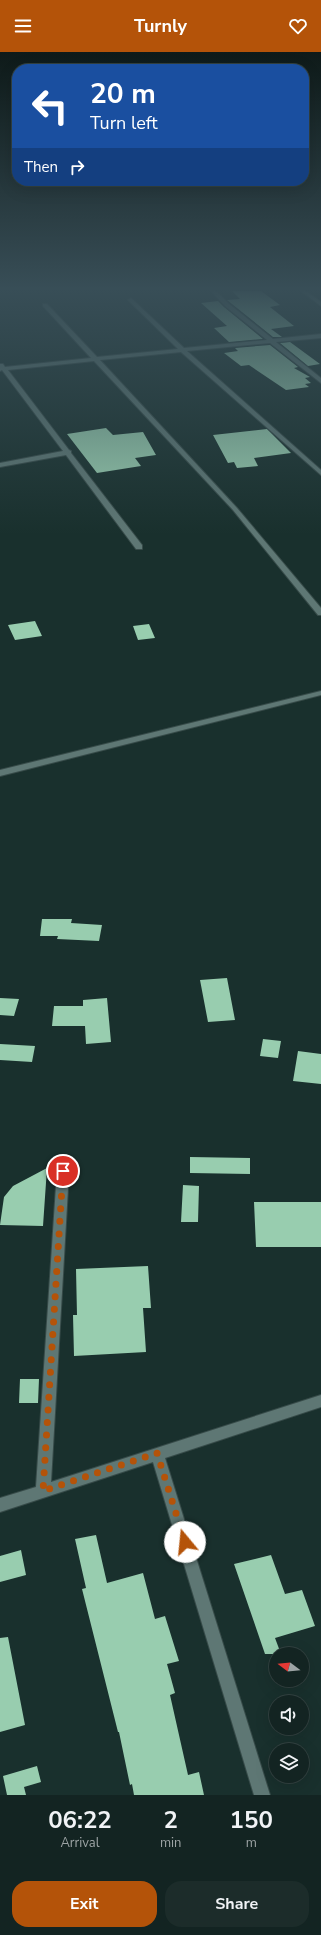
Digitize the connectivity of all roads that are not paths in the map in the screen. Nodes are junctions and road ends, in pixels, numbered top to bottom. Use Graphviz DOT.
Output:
graph roads {
  1 [pos="5,372"];
  2 [pos="108,372"];
  3 [pos="207,372"];
  4 [pos="311,372"];
  5 [pos="321,381"];
  6 [pos="69,452"];
  7 [pos="0,465"];
  8 [pos="321,473"];
  9 [pos="139,546"];
  10 [pos="321,613"];
  11 [pos="321,693"];
  12 [pos="0,773"];
  13 [pos="63,1171"];
  14 [pos="321,1401"];
  15 [pos="157,1453"];
  16 [pos="43,1491"];
  17 [pos="0,1505"];
  18 [pos="262,1795"];
  1 -- 6 [label="street"];
  2 -- 10 [label="street"];
  3 -- 8 [label="street"];
  4 -- 5 [label="street"];
  6 -- 7 [label="street"];
  6 -- 9 [label="street"];
  11 -- 12 [label="street"];
  13 -- 16 [label="street"];
  14 -- 15 [label="street"];
  15 -- 16 [label="street"];
  15 -- 18 [label="street"];
  16 -- 17 [label="street"];
}
